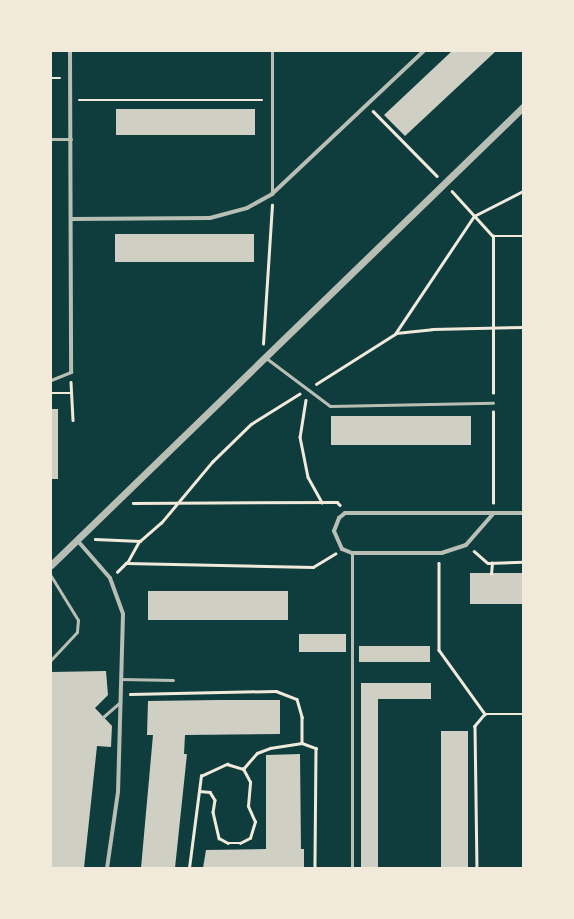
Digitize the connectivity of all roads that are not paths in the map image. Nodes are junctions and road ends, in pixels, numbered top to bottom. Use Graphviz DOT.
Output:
graph roads {
  1 [pos="70,51"];
  2 [pos="272,51"];
  3 [pos="424,51"];
  4 [pos="523,107"];
  5 [pos="51,139"];
  6 [pos="71,139"];
  7 [pos="272,194"];
  8 [pos="71,219"];
  9 [pos="266,358"];
  10 [pos="72,372"];
  11 [pos="51,380"];
  12 [pos="493,403"];
  13 [pos="523,513"];
  14 [pos="493,514"];
  15 [pos="76,539"];
  16 [pos="352,553"];
  17 [pos="51,565"];
  18 [pos="51,576"];
  19 [pos="51,660"];
  20 [pos="121,679"];
  21 [pos="173,680"];
  22 [pos="120,702"];
  23 [pos="103,717"];
  24 [pos="107,868"];
  25 [pos="352,868"];
  1 -- 6 [label="street"];
  2 -- 7 [label="lane"];
  3 -- 7 [label="street"];
  4 -- 9 [label="street"];
  5 -- 6 [label="lane"];
  6 -- 8 [label="street"];
  7 -- 8 [label="street"];
  8 -- 10 [label="street"];
  9 -- 12 [label="lane"];
  9 -- 15 [label="street"];
  10 -- 11 [label="lane"];
  13 -- 14 [label="street"];
  14 -- 16 [label="street"];
  14 -- 16 [label="street"];
  15 -- 17 [label="street"];
  15 -- 20 [label="street"];
  16 -- 25 [label="lane"];
  18 -- 19 [label="lane"];
  20 -- 21 [label="lane"];
  20 -- 22 [label="street"];
  22 -- 23 [label="lane"];
  22 -- 24 [label="street"];
}
